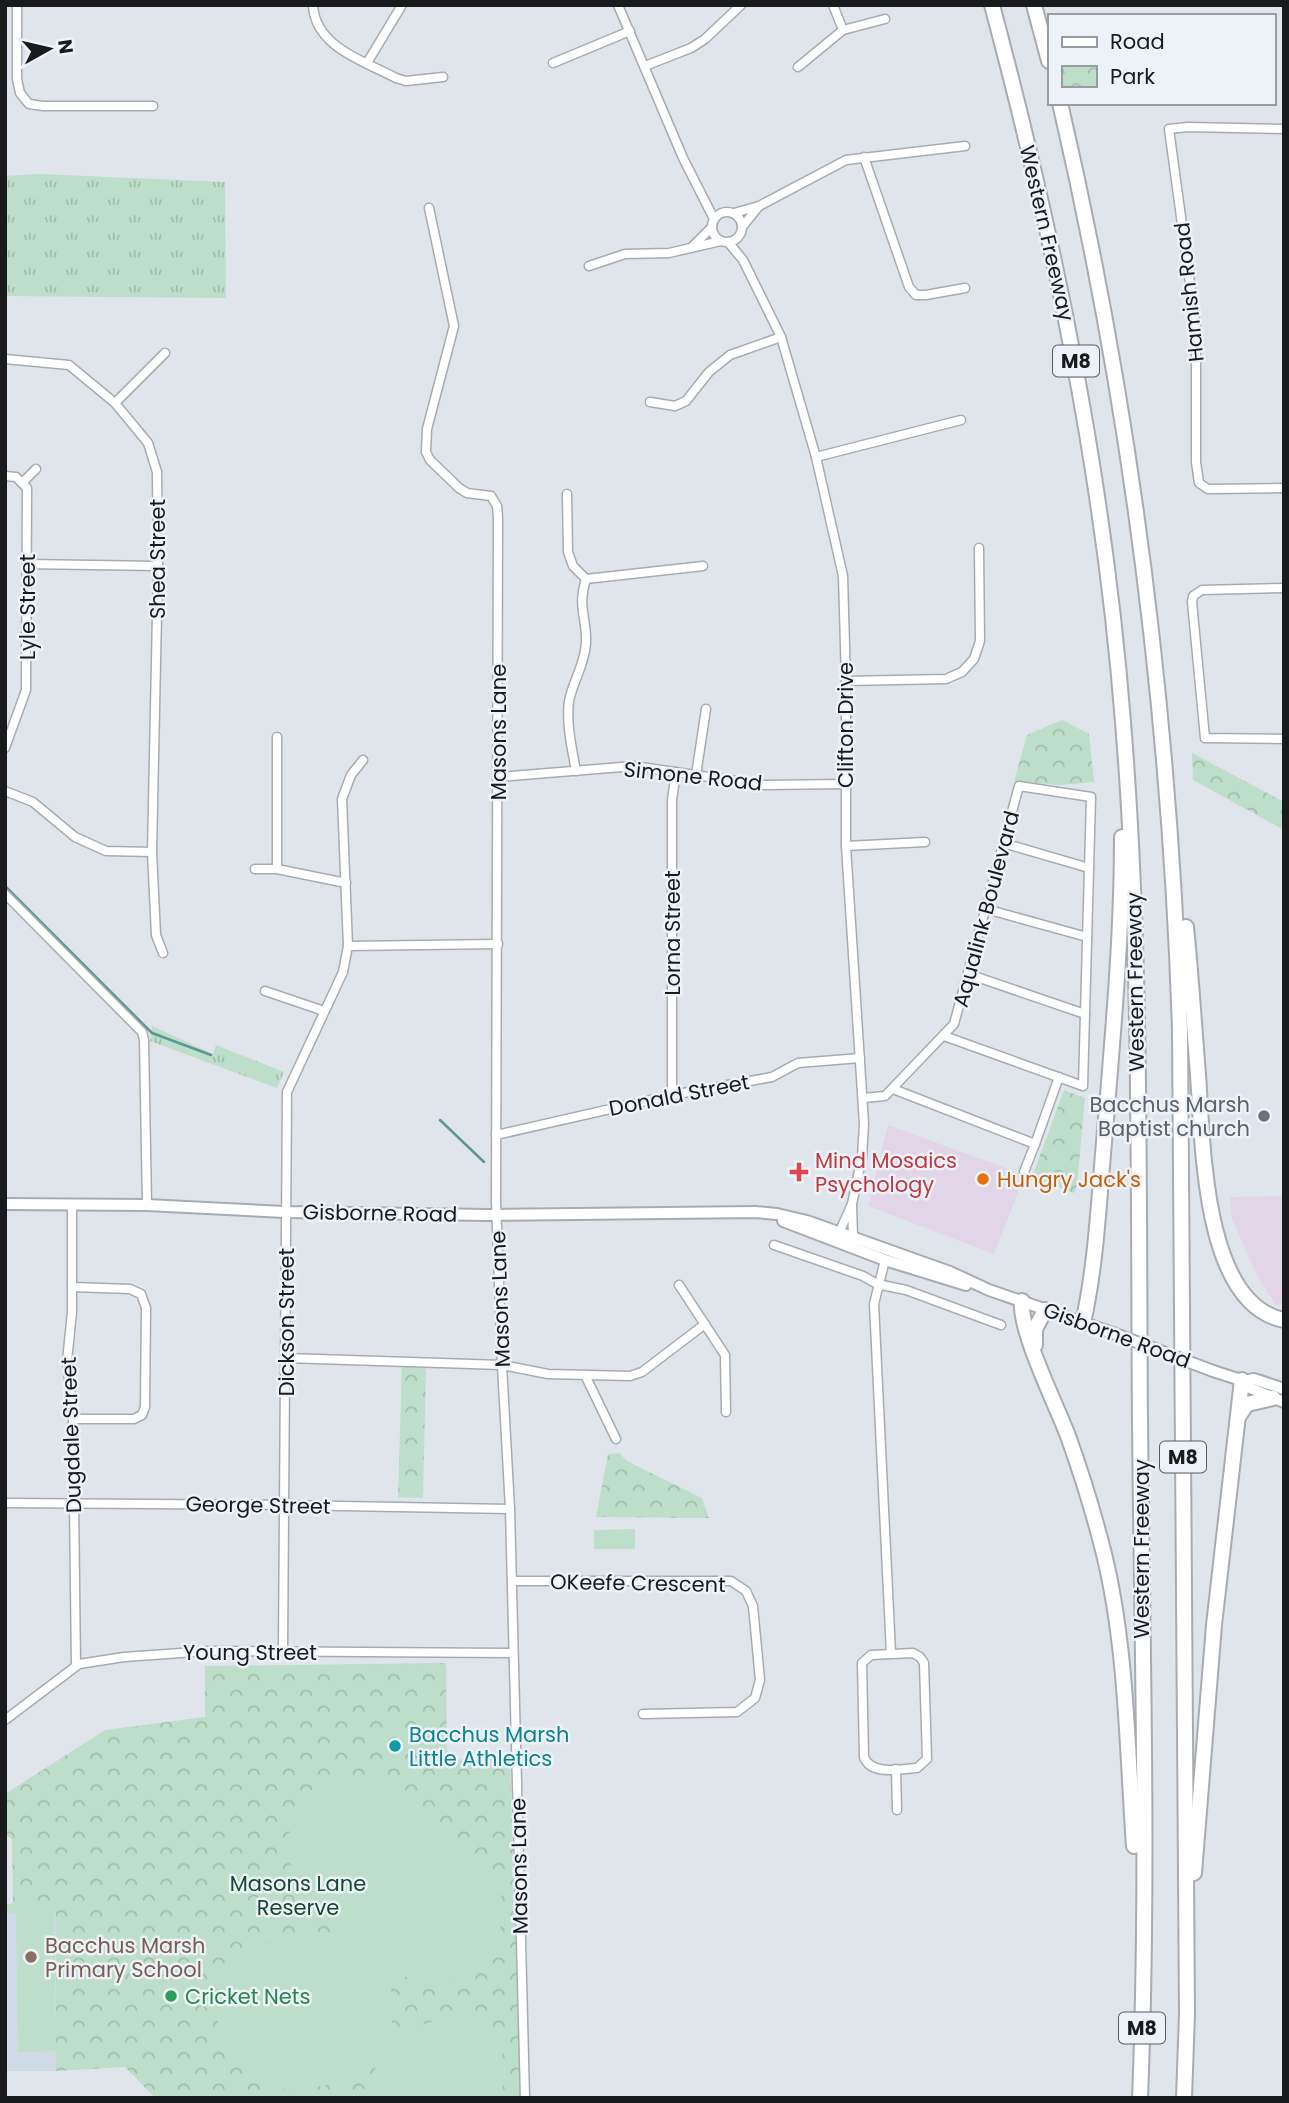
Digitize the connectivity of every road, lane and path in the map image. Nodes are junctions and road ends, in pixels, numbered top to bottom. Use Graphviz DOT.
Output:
graph roads {
  1 [pos="17,5"];
  2 [pos="313,5"];
  3 [pos="402,5"];
  4 [pos="618,5"];
  5 [pos="741,5"];
  6 [pos="833,5"];
  7 [pos="985,5"];
  8 [pos="992,5"];
  9 [pos="1034,5"];
  10 [pos="1043,5"];
  11 [pos="885,19"];
  12 [pos="843,30"];
  13 [pos="630,31"];
  14 [pos="1048,38"];
  15 [pos="1048,57"];
  16 [pos="367,63"];
  17 [pos="553,64"];
  18 [pos="645,66"];
  19 [pos="798,68"];
  20 [pos="443,77"];
  21 [pos="1015,92"];
  22 [pos="1060,105"];
  23 [pos="152,106"];
  24 [pos="1284,129"];
  25 [pos="965,146"];
  26 [pos="864,158"];
  27 [pos="705,198"];
  28 [pos="759,206"];
  29 [pos="429,208"];
  30 [pos="730,213"];
  31 [pos="713,223"];
  32 [pos="741,231"];
  33 [pos="725,241"];
  34 [pos="694,246"];
  35 [pos="743,260"];
  36 [pos="589,266"];
  37 [pos="965,288"];
  38 [pos="780,337"];
  39 [pos="166,352"];
  40 [pos="5,359"];
  41 [pos="650,402"];
  42 [pos="115,403"];
  43 [pos="961,420"];
  44 [pos="816,457"];
  45 [pos="36,469"];
  46 [pos="5,475"];
  47 [pos="22,483"];
  48 [pos="1284,488"];
  49 [pos="568,494"];
  50 [pos="979,548"];
  51 [pos="27,564"];
  52 [pos="158,565"];
  53 [pos="703,566"];
  54 [pos="586,579"];
  55 [pos="1284,588"];
  56 [pos="846,681"];
  57 [pos="706,709"];
  58 [pos="1124,724"];
  59 [pos="277,737"];
  60 [pos="1284,739"];
  61 [pos="5,748"];
  62 [pos="363,760"];
  63 [pos="576,771"];
  64 [pos="676,772"];
  65 [pos="696,775"];
  66 [pos="498,777"];
  67 [pos="845,785"];
  68 [pos="5,791"];
  69 [pos="1170,801"];
  70 [pos="925,842"];
  71 [pos="1003,843"];
  72 [pos="846,845"];
  73 [pos="152,852"];
  74 [pos="1089,868"];
  75 [pos="255,869"];
  76 [pos="277,869"];
  77 [pos="346,883"];
  78 [pos="5,894"];
  79 [pos="986,909"];
  80 [pos="1087,937"];
  81 [pos="498,944"];
  82 [pos="348,946"];
  83 [pos="163,953"];
  84 [pos="968,974"];
  85 [pos="265,991"];
  86 [pos="324,1012"];
  87 [pos="1085,1014"];
  88 [pos="944,1036"];
  89 [pos="860,1058"];
  90 [pos="1059,1077"];
  91 [pos="893,1090"];
  92 [pos="672,1095"];
  93 [pos="863,1098"];
  94 [pos="496,1135"];
  95 [pos="1035,1144"];
  96 [pos="1024,1172"];
  97 [pos="5,1204"];
  98 [pos="852,1204"];
  99 [pos="72,1205"];
  100 [pos="147,1205"];
  101 [pos="285,1212"];
  102 [pos="496,1214"];
  103 [pos="838,1238"];
  104 [pos="851,1243"];
  105 [pos="774,1245"];
  106 [pos="886,1256"];
  107 [pos="877,1284"];
  108 [pos="679,1285"];
  109 [pos="72,1287"];
  110 [pos="1022,1301"];
  111 [pos="1045,1310"];
  112 [pos="1284,1320"];
  113 [pos="1083,1322"];
  114 [pos="705,1324"];
  115 [pos="1001,1325"];
  116 [pos="286,1358"];
  117 [pos="1038,1360"];
  118 [pos="502,1365"];
  119 [pos="585,1375"];
  120 [pos="1243,1381"];
  121 [pos="1280,1396"];
  122 [pos="726,1412"];
  123 [pos="1237,1418"];
  124 [pos="73,1419"];
  125 [pos="616,1439"];
  126 [pos="5,1503"];
  127 [pos="74,1503"];
  128 [pos="285,1504"];
  129 [pos="510,1509"];
  130 [pos="512,1581"];
  131 [pos="283,1651"];
  132 [pos="513,1653"];
  133 [pos="891,1653"];
  134 [pos="76,1666"];
  135 [pos="643,1714"];
  136 [pos="5,1720"];
  137 [pos="896,1769"];
  138 [pos="897,1810"];
  139 [pos="1143,1959"];
  140 [pos="1187,2014"];
  141 [pos="525,2098"];
  142 [pos="1140,2098"];
  143 [pos="1184,2098"];
  1 -- 23 [label="street"];
  2 -- 16 [label="street"];
  3 -- 16 [label="street"];
  4 -- 13 [label="street"];
  5 -- 18 [label="street"];
  6 -- 12 [label="street"];
  7 -- 21 [label="highway"];
  8 -- 21 [label="highway, Western Freeway / M8"];
  9 -- 15 [label="highway"];
  10 -- 14 [label="highway"];
  11 -- 12 [label="street"];
  12 -- 19 [label="street"];
  13 -- 17 [label="street"];
  13 -- 18 [label="street"];
  16 -- 20 [label="street"];
  18 -- 27 [label="street"];
  21 -- 58 [label="highway, Western Freeway / M8"];
  22 -- 69 [label="highway, Western Freeway / M8"];
  24 -- 48 [label="street, Hamish Road"];
  25 -- 26 [label="street"];
  26 -- 28 [label="street"];
  26 -- 37 [label="street"];
  27 -- 30 [label="street"];
  27 -- 31 [label="street"];
  28 -- 30 [label="street"];
  28 -- 32 [label="street"];
  29 -- 66 [label="street, Masons Lane"];
  30 -- 31 [label="street"];
  30 -- 32 [label="street"];
  31 -- 33 [label="street"];
  31 -- 34 [label="street"];
  32 -- 33 [label="street"];
  32 -- 35 [label="street, Clifton Drive"];
  33 -- 34 [label="street"];
  33 -- 35 [label="street, Clifton Drive"];
  34 -- 36 [label="street"];
  35 -- 38 [label="street, Clifton Drive"];
  38 -- 41 [label="street"];
  38 -- 44 [label="street, Clifton Drive"];
  39 -- 42 [label="street"];
  40 -- 42 [label="street, Shea Street"];
  42 -- 52 [label="street, Shea Street"];
  43 -- 44 [label="street"];
  44 -- 56 [label="street, Clifton Drive"];
  45 -- 47 [label="street"];
  46 -- 47 [label="street"];
  47 -- 51 [label="street, Lyle Street"];
  49 -- 54 [label="street"];
  50 -- 56 [label="street"];
  51 -- 52 [label="street"];
  51 -- 61 [label="street, Lyle Street"];
  52 -- 73 [label="street, Shea Street"];
  53 -- 54 [label="street"];
  54 -- 63 [label="street"];
  55 -- 60 [label="street"];
  56 -- 67 [label="street, Clifton Drive"];
  57 -- 65 [label="street"];
  58 -- 113 [label="highway"];
  58 -- 139 [label="highway, Western Freeway / M8"];
  59 -- 76 [label="street"];
  62 -- 77 [label="street, Dickson Street"];
  63 -- 64 [label="street, Simone Road"];
  63 -- 66 [label="street, Simone Road"];
  64 -- 65 [label="street, Simone Road"];
  64 -- 92 [label="street, Lorna Street"];
  65 -- 67 [label="street, Simone Road"];
  66 -- 81 [label="street, Masons Lane"];
  67 -- 72 [label="street, Clifton Drive"];
  68 -- 73 [label="street"];
  69 -- 112 [label="highway"];
  69 -- 140 [label="highway, Western Freeway / M8"];
  70 -- 72 [label="street"];
  71 -- 74 [label="street"];
  71 -- 74 [label="street, Aqualink Boulevard"];
  71 -- 79 [label="street, Aqualink Boulevard"];
  72 -- 89 [label="street, Clifton Drive"];
  73 -- 83 [label="street, Shea Street"];
  74 -- 80 [label="street"];
  75 -- 76 [label="street"];
  76 -- 77 [label="street"];
  77 -- 82 [label="street, Dickson Street"];
  78 -- 100 [label="street"];
  79 -- 80 [label="street"];
  79 -- 84 [label="street, Aqualink Boulevard"];
  80 -- 87 [label="street"];
  81 -- 82 [label="street"];
  81 -- 94 [label="street, Masons Lane"];
  82 -- 86 [label="street, Dickson Street"];
  84 -- 87 [label="street"];
  84 -- 88 [label="street, Aqualink Boulevard"];
  85 -- 86 [label="street"];
  86 -- 101 [label="street, Dickson Street"];
  87 -- 90 [label="street"];
  88 -- 90 [label="street"];
  88 -- 91 [label="street, Aqualink Boulevard"];
  89 -- 92 [label="street, Donald Street"];
  89 -- 93 [label="street, Clifton Drive"];
  90 -- 95 [label="street"];
  91 -- 93 [label="street"];
  91 -- 95 [label="street"];
  92 -- 94 [label="street, Donald Street"];
  93 -- 98 [label="street, Clifton Drive"];
  94 -- 102 [label="street, Masons Lane"];
  95 -- 96 [label="street"];
  97 -- 99 [label="main road, Gisborne Road"];
  98 -- 103 [label="street"];
  98 -- 104 [label="street"];
  99 -- 100 [label="main road, Gisborne Road"];
  99 -- 109 [label="street, Dugdale Street"];
  100 -- 101 [label="main road, Gisborne Road"];
  101 -- 102 [label="main road, Gisborne Road"];
  101 -- 116 [label="street, Dickson Street"];
  102 -- 103 [label="main road, Gisborne Road"];
  102 -- 118 [label="street, Masons Lane"];
  103 -- 104 [label="main road, Gisborne Road"];
  104 -- 106 [label="main road, Gisborne Road"];
  105 -- 107 [label="street"];
  106 -- 107 [label="street"];
  106 -- 110 [label="main road, Gisborne Road"];
  107 -- 115 [label="street"];
  107 -- 133 [label="street"];
  108 -- 114 [label="street"];
  109 -- 124 [label="street, Dugdale Street"];
  109 -- 124 [label="street"];
  110 -- 111 [label="main road, Gisborne Road"];
  110 -- 117 [label="highway"];
  111 -- 113 [label="main road, Gisborne Road"];
  111 -- 117 [label="highway"];
  113 -- 120 [label="main road, Gisborne Road, bridge"];
  114 -- 119 [label="street"];
  114 -- 122 [label="street"];
  116 -- 118 [label="street"];
  116 -- 128 [label="street, Dickson Street"];
  117 -- 139 [label="highway"];
  118 -- 119 [label="street"];
  118 -- 129 [label="street, Masons Lane"];
  119 -- 125 [label="street"];
  120 -- 121 [label="main road, Gisborne Road"];
  120 -- 123 [label="highway"];
  121 -- 123 [label="highway"];
  123 -- 140 [label="highway"];
  124 -- 127 [label="street, Dugdale Street"];
  126 -- 127 [label="street, George Street"];
  127 -- 128 [label="street, George Street"];
  127 -- 134 [label="street, Dugdale Street"];
  128 -- 129 [label="street, George Street"];
  128 -- 131 [label="street, Dickson Street"];
  129 -- 130 [label="street, Masons Lane"];
  130 -- 132 [label="street, Masons Lane"];
  130 -- 135 [label="street, OKeefe Crescent"];
  131 -- 132 [label="street, Young Street"];
  131 -- 134 [label="street, Young Street"];
  132 -- 141 [label="street, Masons Lane"];
  133 -- 137 [label="street"];
  133 -- 137 [label="street"];
  134 -- 136 [label="street, Young Street"];
  137 -- 138 [label="street"];
  139 -- 142 [label="highway, Western Freeway / M8"];
  140 -- 143 [label="highway, Western Freeway / M8"];
}
